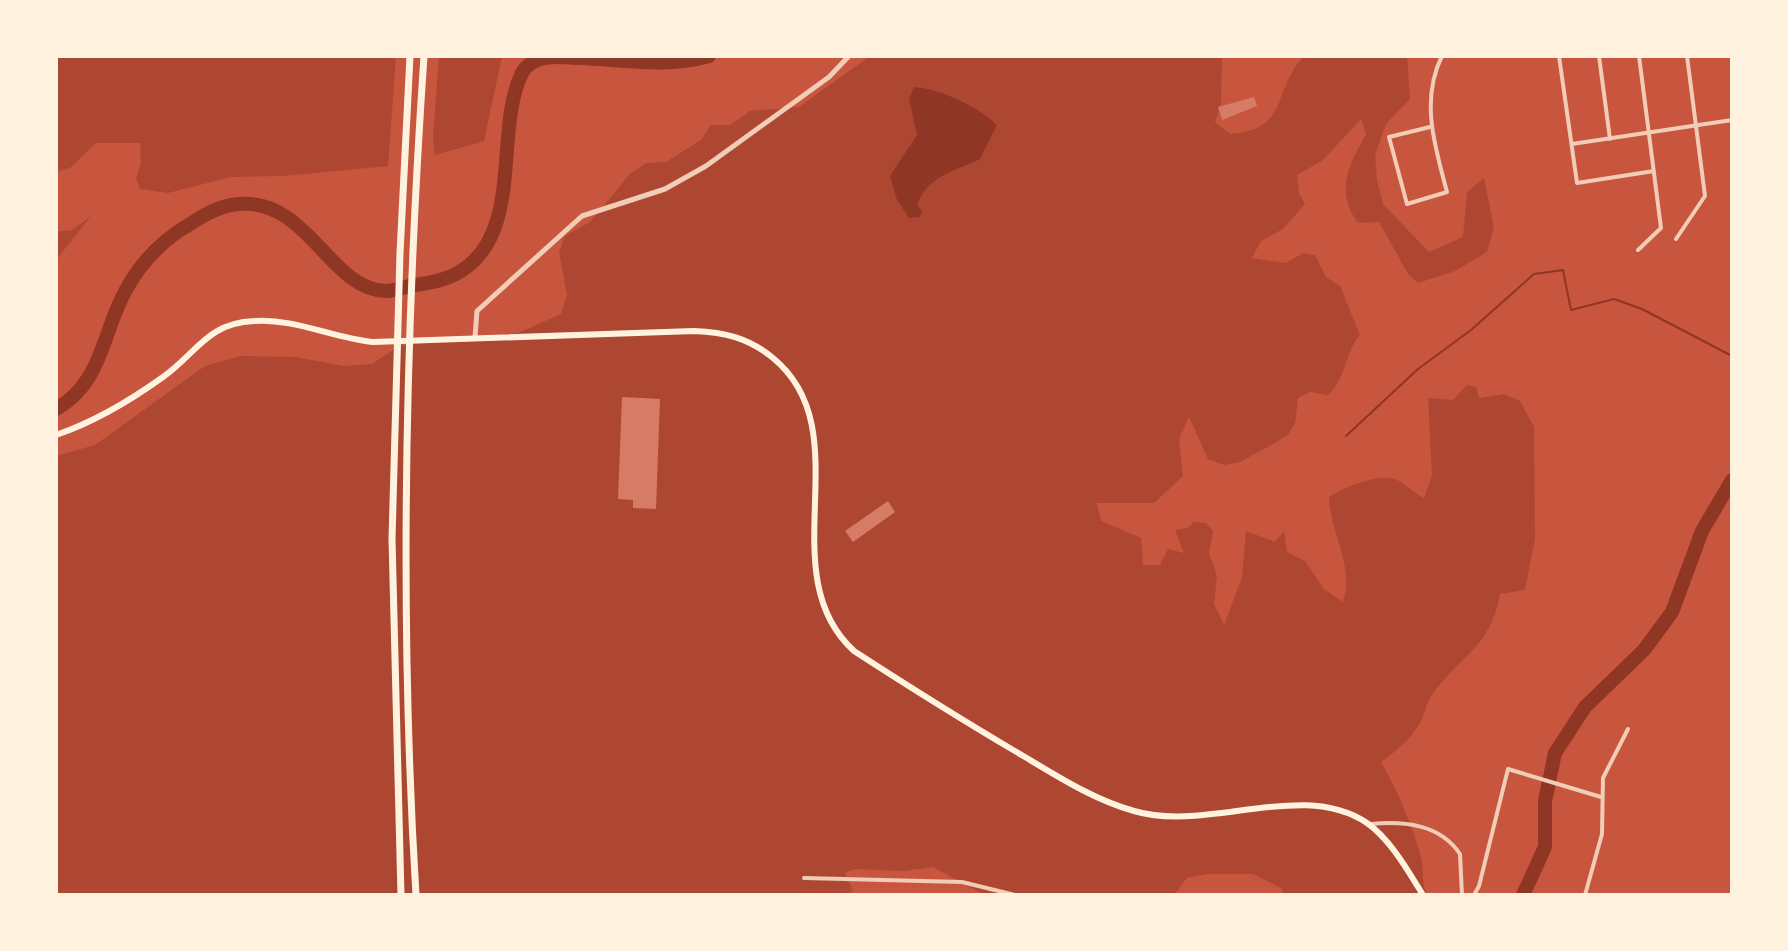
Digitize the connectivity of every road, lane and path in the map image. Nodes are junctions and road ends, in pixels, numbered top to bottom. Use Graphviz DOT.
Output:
graph roads {
  1 [pos="410,56"];
  2 [pos="424,56"];
  3 [pos="849,56"];
  4 [pos="1442,56"];
  5 [pos="1559,56"];
  6 [pos="1599,56"];
  7 [pos="1639,56"];
  8 [pos="1687,56"];
  9 [pos="1732,120"];
  10 [pos="1696,126"];
  11 [pos="1430,127"];
  12 [pos="1650,133"];
  13 [pos="1610,139"];
  14 [pos="1572,144"];
  15 [pos="1654,171"];
  16 [pos="1676,239"];
  17 [pos="1638,250"];
  18 [pos="475,337"];
  19 [pos="56,435"];
  20 [pos="1628,729"];
  21 [pos="1601,797"];
  22 [pos="1368,824"];
  23 [pos="804,878"];
  24 [pos="401,895"];
  25 [pos="416,895"];
  26 [pos="1015,895"];
  27 [pos="1423,895"];
  28 [pos="1462,895"];
  29 [pos="1474,895"];
  30 [pos="1585,895"];
  1 -- 24 [label="highway"];
  2 -- 25 [label="highway"];
  3 -- 18 [label="street"];
  4 -- 11 [label="street"];
  5 -- 14 [label="street"];
  6 -- 13 [label="street"];
  7 -- 12 [label="street"];
  8 -- 10 [label="street"];
  9 -- 10 [label="street"];
  10 -- 12 [label="street"];
  10 -- 16 [label="street"];
  11 -- 11 [label="street"];
  12 -- 13 [label="street"];
  12 -- 15 [label="street"];
  13 -- 14 [label="street"];
  14 -- 15 [label="street"];
  15 -- 17 [label="street"];
  18 -- 19 [label="main road"];
  18 -- 22 [label="main road"];
  20 -- 21 [label="street"];
  21 -- 29 [label="street"];
  21 -- 30 [label="street"];
  22 -- 27 [label="main road"];
  22 -- 28 [label="street"];
  23 -- 26 [label="street"];
}
